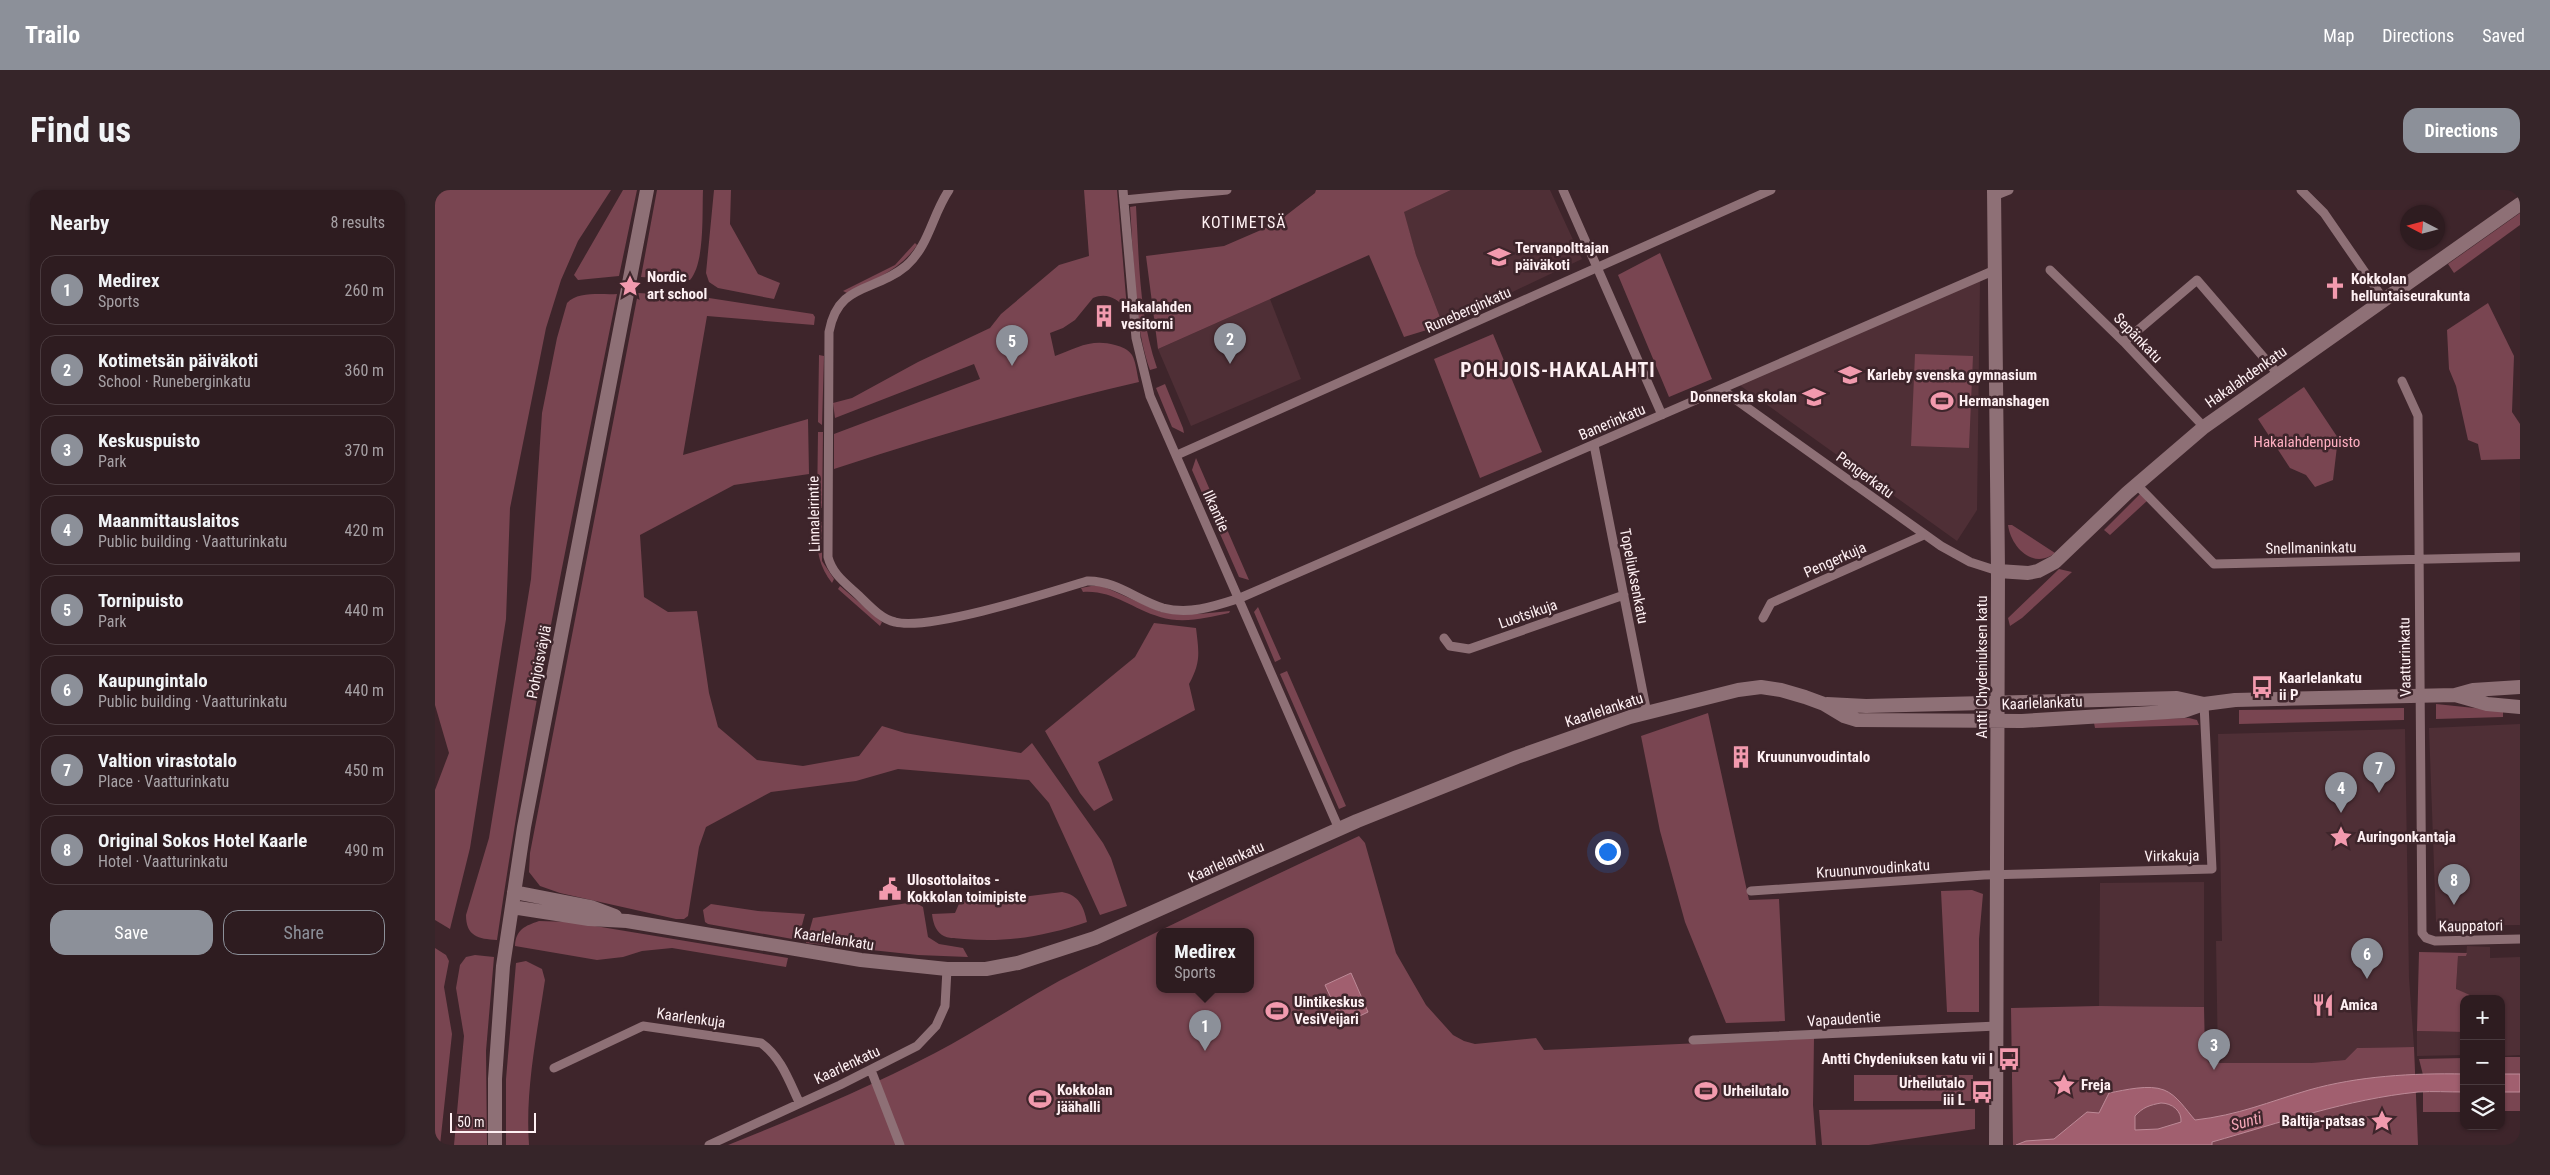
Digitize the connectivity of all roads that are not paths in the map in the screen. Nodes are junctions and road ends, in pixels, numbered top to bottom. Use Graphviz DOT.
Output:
graph roads {
  1 [pos="647,190"];
  2 [pos="949,190"];
  3 [pos="1123,190"];
  4 [pos="1227,190"];
  5 [pos="1563,190"];
  6 [pos="1771,190"];
  7 [pos="2009,190"];
  8 [pos="2301,190"];
  9 [pos="1994,193"];
  10 [pos="1124,200"];
  11 [pos="2520,204"];
  12 [pos="1597,268"];
  13 [pos="1995,270"];
  14 [pos="2050,270"];
  15 [pos="2384,300"];
  16 [pos="2124,342"];
  17 [pos="2278,374"];
  18 [pos="2402,381"];
  19 [pos="1721,389"];
  20 [pos="1662,415"];
  21 [pos="2204,427"];
  22 [pos="1594,445"];
  23 [pos="1177,455"];
  24 [pos="2136,484"];
  25 [pos="1924,535"];
  26 [pos="2520,557"];
  27 [pos="2417,560"];
  28 [pos="1998,571"];
  29 [pos="1624,595"];
  30 [pos="1240,598"];
  31 [pos="1763,618"];
  32 [pos="1444,638"];
  33 [pos="2520,687"];
  34 [pos="2455,695"];
  35 [pos="2419,696"];
  36 [pos="1823,704"];
  37 [pos="1998,704"];
  38 [pos="2204,704"];
  39 [pos="2520,707"];
  40 [pos="1647,713"];
  41 [pos="1998,720"];
  42 [pos="1339,828"];
  43 [pos="1997,874"];
  44 [pos="1751,891"];
  45 [pos="514,892"];
  46 [pos="512,907"];
  47 [pos="627,921"];
  48 [pos="2423,935"];
  49 [pos="2520,939"];
  50 [pos="947,969"];
  51 [pos="1997,1026"];
  52 [pos="1693,1040"];
  53 [pos="554,1068"];
  54 [pos="871,1070"];
  55 [pos="799,1102"];
  56 [pos="1996,1144"];
  57 [pos="495,1145"];
  58 [pos="709,1145"];
  59 [pos="900,1145"];
  1 -- 45 [label="main road, Pohjoisväylä"];
  2 -- 30 [label="street, Linnaleirintie"];
  3 -- 10 [label="street, Ilkantie"];
  4 -- 10 [label="street"];
  5 -- 12 [label="street"];
  6 -- 12 [label="street, Runeberginkatu"];
  7 -- 9 [label="street"];
  8 -- 15 [label="street"];
  9 -- 13 [label="main road, Antti Chydeniuksen katu"];
  10 -- 23 [label="street, Ilkantie"];
  11 -- 15 [label="main road, Hakalahdenkatu"];
  12 -- 20 [label="street"];
  12 -- 23 [label="street, Runeberginkatu"];
  13 -- 19 [label="street, Banerinkatu"];
  13 -- 28 [label="main road, Antti Chydeniuksen katu"];
  14 -- 16 [label="street, Sepänkatu"];
  15 -- 17 [label="main road, Hakalahdenkatu"];
  16 -- 17 [label="street"];
  16 -- 21 [label="street, Sepänkatu"];
  17 -- 21 [label="main road, Hakalahdenkatu"];
  18 -- 27 [label="street, Vaatturinkatu"];
  19 -- 20 [label="street, Banerinkatu"];
  19 -- 25 [label="street, Pengerkatu"];
  20 -- 22 [label="street, Banerinkatu"];
  21 -- 24 [label="main road, Hakalahdenkatu"];
  22 -- 29 [label="street, Topeliuksenkatu"];
  22 -- 30 [label="street, Banerinkatu"];
  23 -- 30 [label="street, Ilkantie"];
  24 -- 27 [label="street, Snellmaninkatu"];
  24 -- 28 [label="main road, Hakalahdenkatu"];
  25 -- 28 [label="street, Pengerkatu"];
  25 -- 31 [label="street, Pengerkuja"];
  26 -- 27 [label="street, Snellmaninkatu"];
  27 -- 35 [label="street, Vaatturinkatu"];
  28 -- 37 [label="main road, Antti Chydeniuksen katu"];
  29 -- 32 [label="street, Luotsikuja"];
  29 -- 40 [label="street, Topeliuksenkatu"];
  30 -- 42 [label="street, Ilkantie"];
  33 -- 34 [label="main road, Kaarlelankatu"];
  34 -- 35 [label="main road, Kaarlelankatu"];
  34 -- 39 [label="main road, Kaarlelankatu"];
  35 -- 38 [label="main road, Kaarlelankatu"];
  35 -- 48 [label="street, Vaatturinkatu"];
  36 -- 37 [label="main road, Kaarlelankatu"];
  36 -- 40 [label="main road, Kaarlelankatu"];
  36 -- 41 [label="main road, Kaarlelankatu"];
  37 -- 38 [label="main road, Kaarlelankatu"];
  37 -- 41 [label="main road, Antti Chydeniuksen katu"];
  38 -- 41 [label="main road, Kaarlelankatu"];
  38 -- 43 [label="street, Virkakuja"];
  40 -- 42 [label="main road, Kaarlelankatu"];
  41 -- 43 [label="main road, Antti Chydeniuksen katu"];
  42 -- 50 [label="main road, Kaarlelankatu"];
  43 -- 44 [label="street, Kruununvoudinkatu"];
  43 -- 51 [label="main road, Antti Chydeniuksen katu"];
  45 -- 46 [label="main road, Pohjoisväylä"];
  45 -- 47 [label="main road, Kaarlelankatu"];
  46 -- 47 [label="main road, Kaarlelankatu"];
  46 -- 57 [label="main road, Pohjoisväylä"];
  47 -- 50 [label="main road, Kaarlelankatu"];
  48 -- 49 [label="street, Kauppatori"];
  50 -- 54 [label="street, Kaarlenkatu"];
  51 -- 52 [label="street, Vapaudentie"];
  51 -- 56 [label="main road, Antti Chydeniuksen katu"];
  53 -- 55 [label="street, Kaarlenkuja"];
  54 -- 55 [label="street, Kaarlenkatu"];
  54 -- 59 [label="street"];
  55 -- 58 [label="street, Kaarlenkatu"];
}
